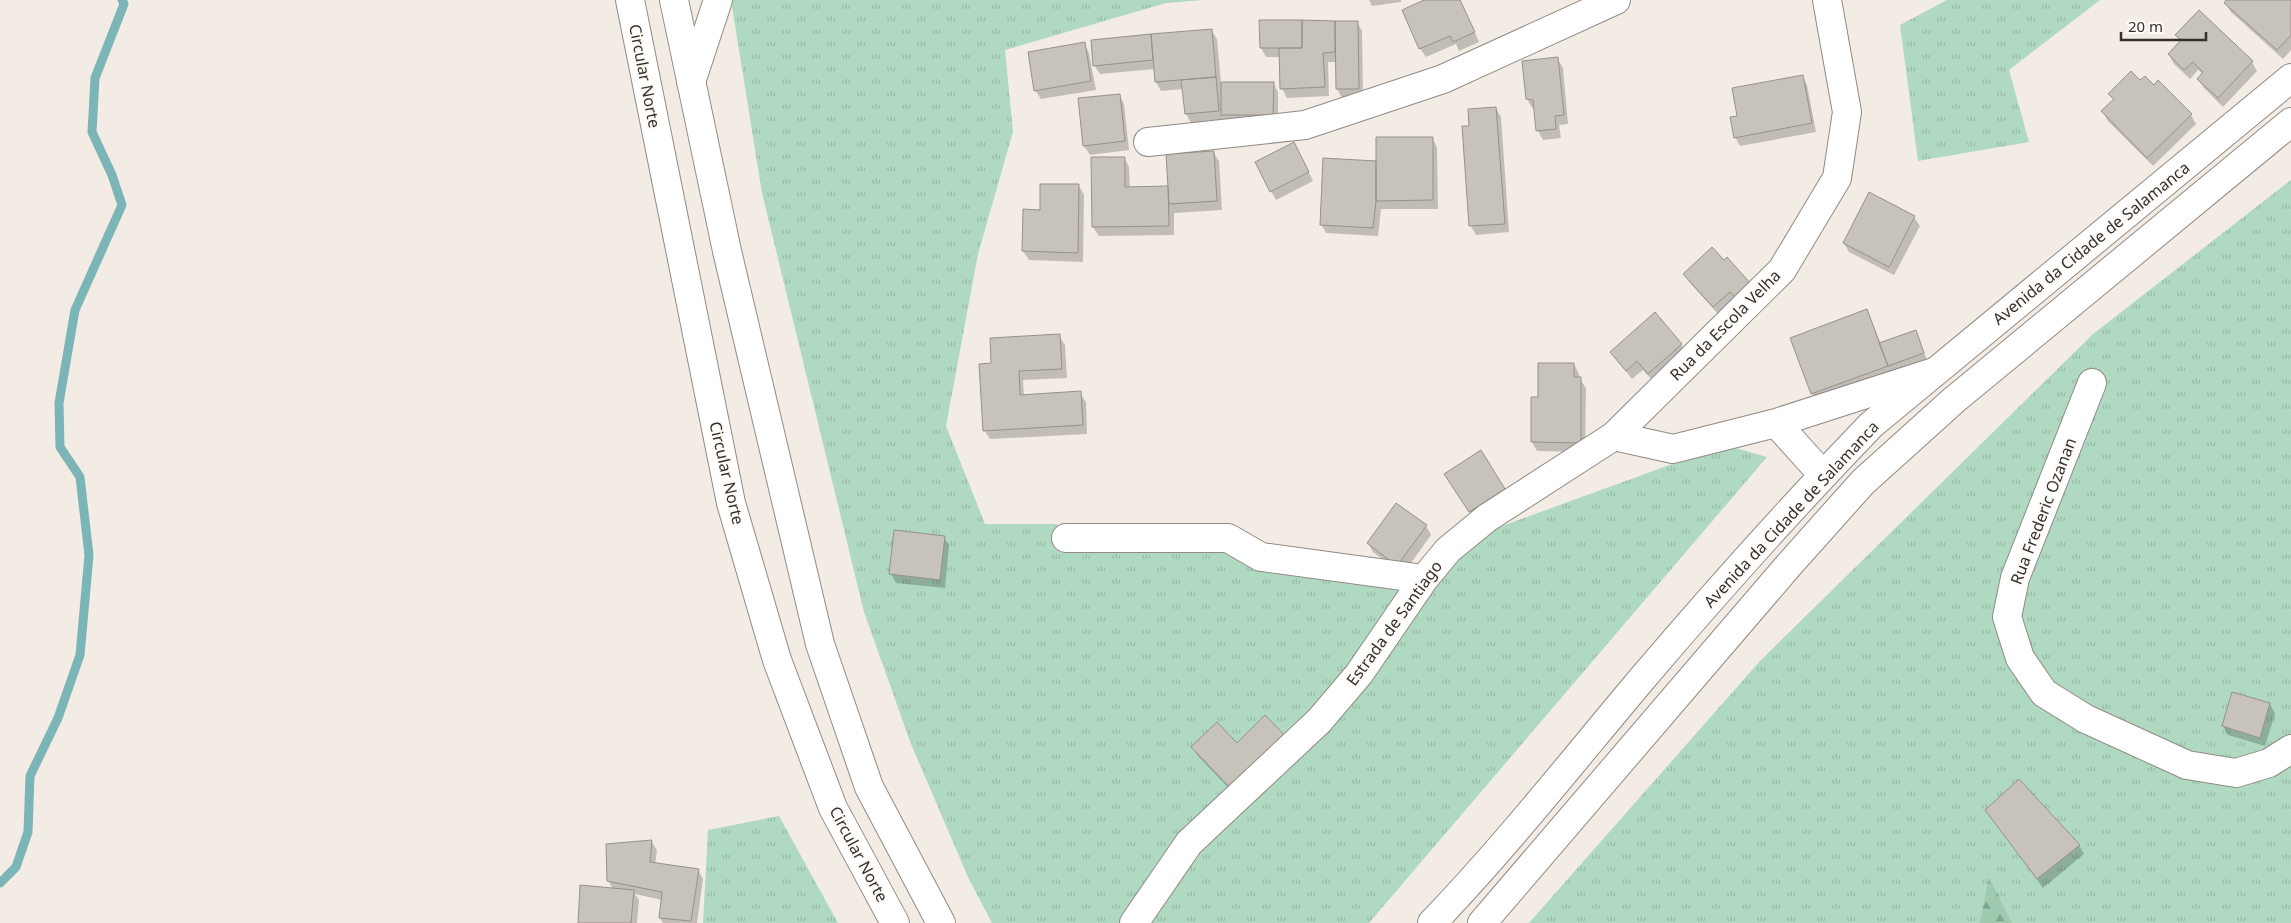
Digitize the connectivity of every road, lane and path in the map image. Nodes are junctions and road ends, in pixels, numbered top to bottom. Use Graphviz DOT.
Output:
graph roads {
  1 [pos="630,0"];
  2 [pos="674,0"];
  3 [pos="718,0"];
  4 [pos="1616,0"];
  5 [pos="1827,0"];
  6 [pos="2291,78"];
  7 [pos="691,82"];
  8 [pos="2291,122"];
  9 [pos="1148,142"];
  10 [pos="1934,372"];
  11 [pos="2092,383"];
  12 [pos="1776,423"];
  13 [pos="1614,436"];
  14 [pos="1823,475"];
  15 [pos="1066,538"];
  16 [pos="1424,579"];
  17 [pos="2291,749"];
  18 [pos="895,923"];
  19 [pos="941,923"];
  20 [pos="1134,923"];
  21 [pos="1432,923"];
  22 [pos="1482,923"];
  1 -- 18 [label="street, Circular Norte"];
  2 -- 7 [label="street"];
  3 -- 7 [label="street"];
  4 -- 9 [label="street"];
  5 -- 13 [label="street, Rua da Escola Velha"];
  6 -- 10 [label="street, Avenida da Cidade de Salamanca"];
  7 -- 19 [label="street"];
  8 -- 22 [label="street, Avenida da Cidade de Salamanca"];
  10 -- 12 [label="street"];
  10 -- 14 [label="street, Avenida da Cidade de Salamanca"];
  11 -- 17 [label="street, Rua Frederic Ozanan"];
  12 -- 13 [label="street"];
  12 -- 14 [label="street"];
  13 -- 16 [label="street, Estrada de Santiago"];
  14 -- 21 [label="street, Avenida da Cidade de Salamanca"];
  15 -- 16 [label="street"];
  16 -- 20 [label="street, Estrada de Santiago"];
}
